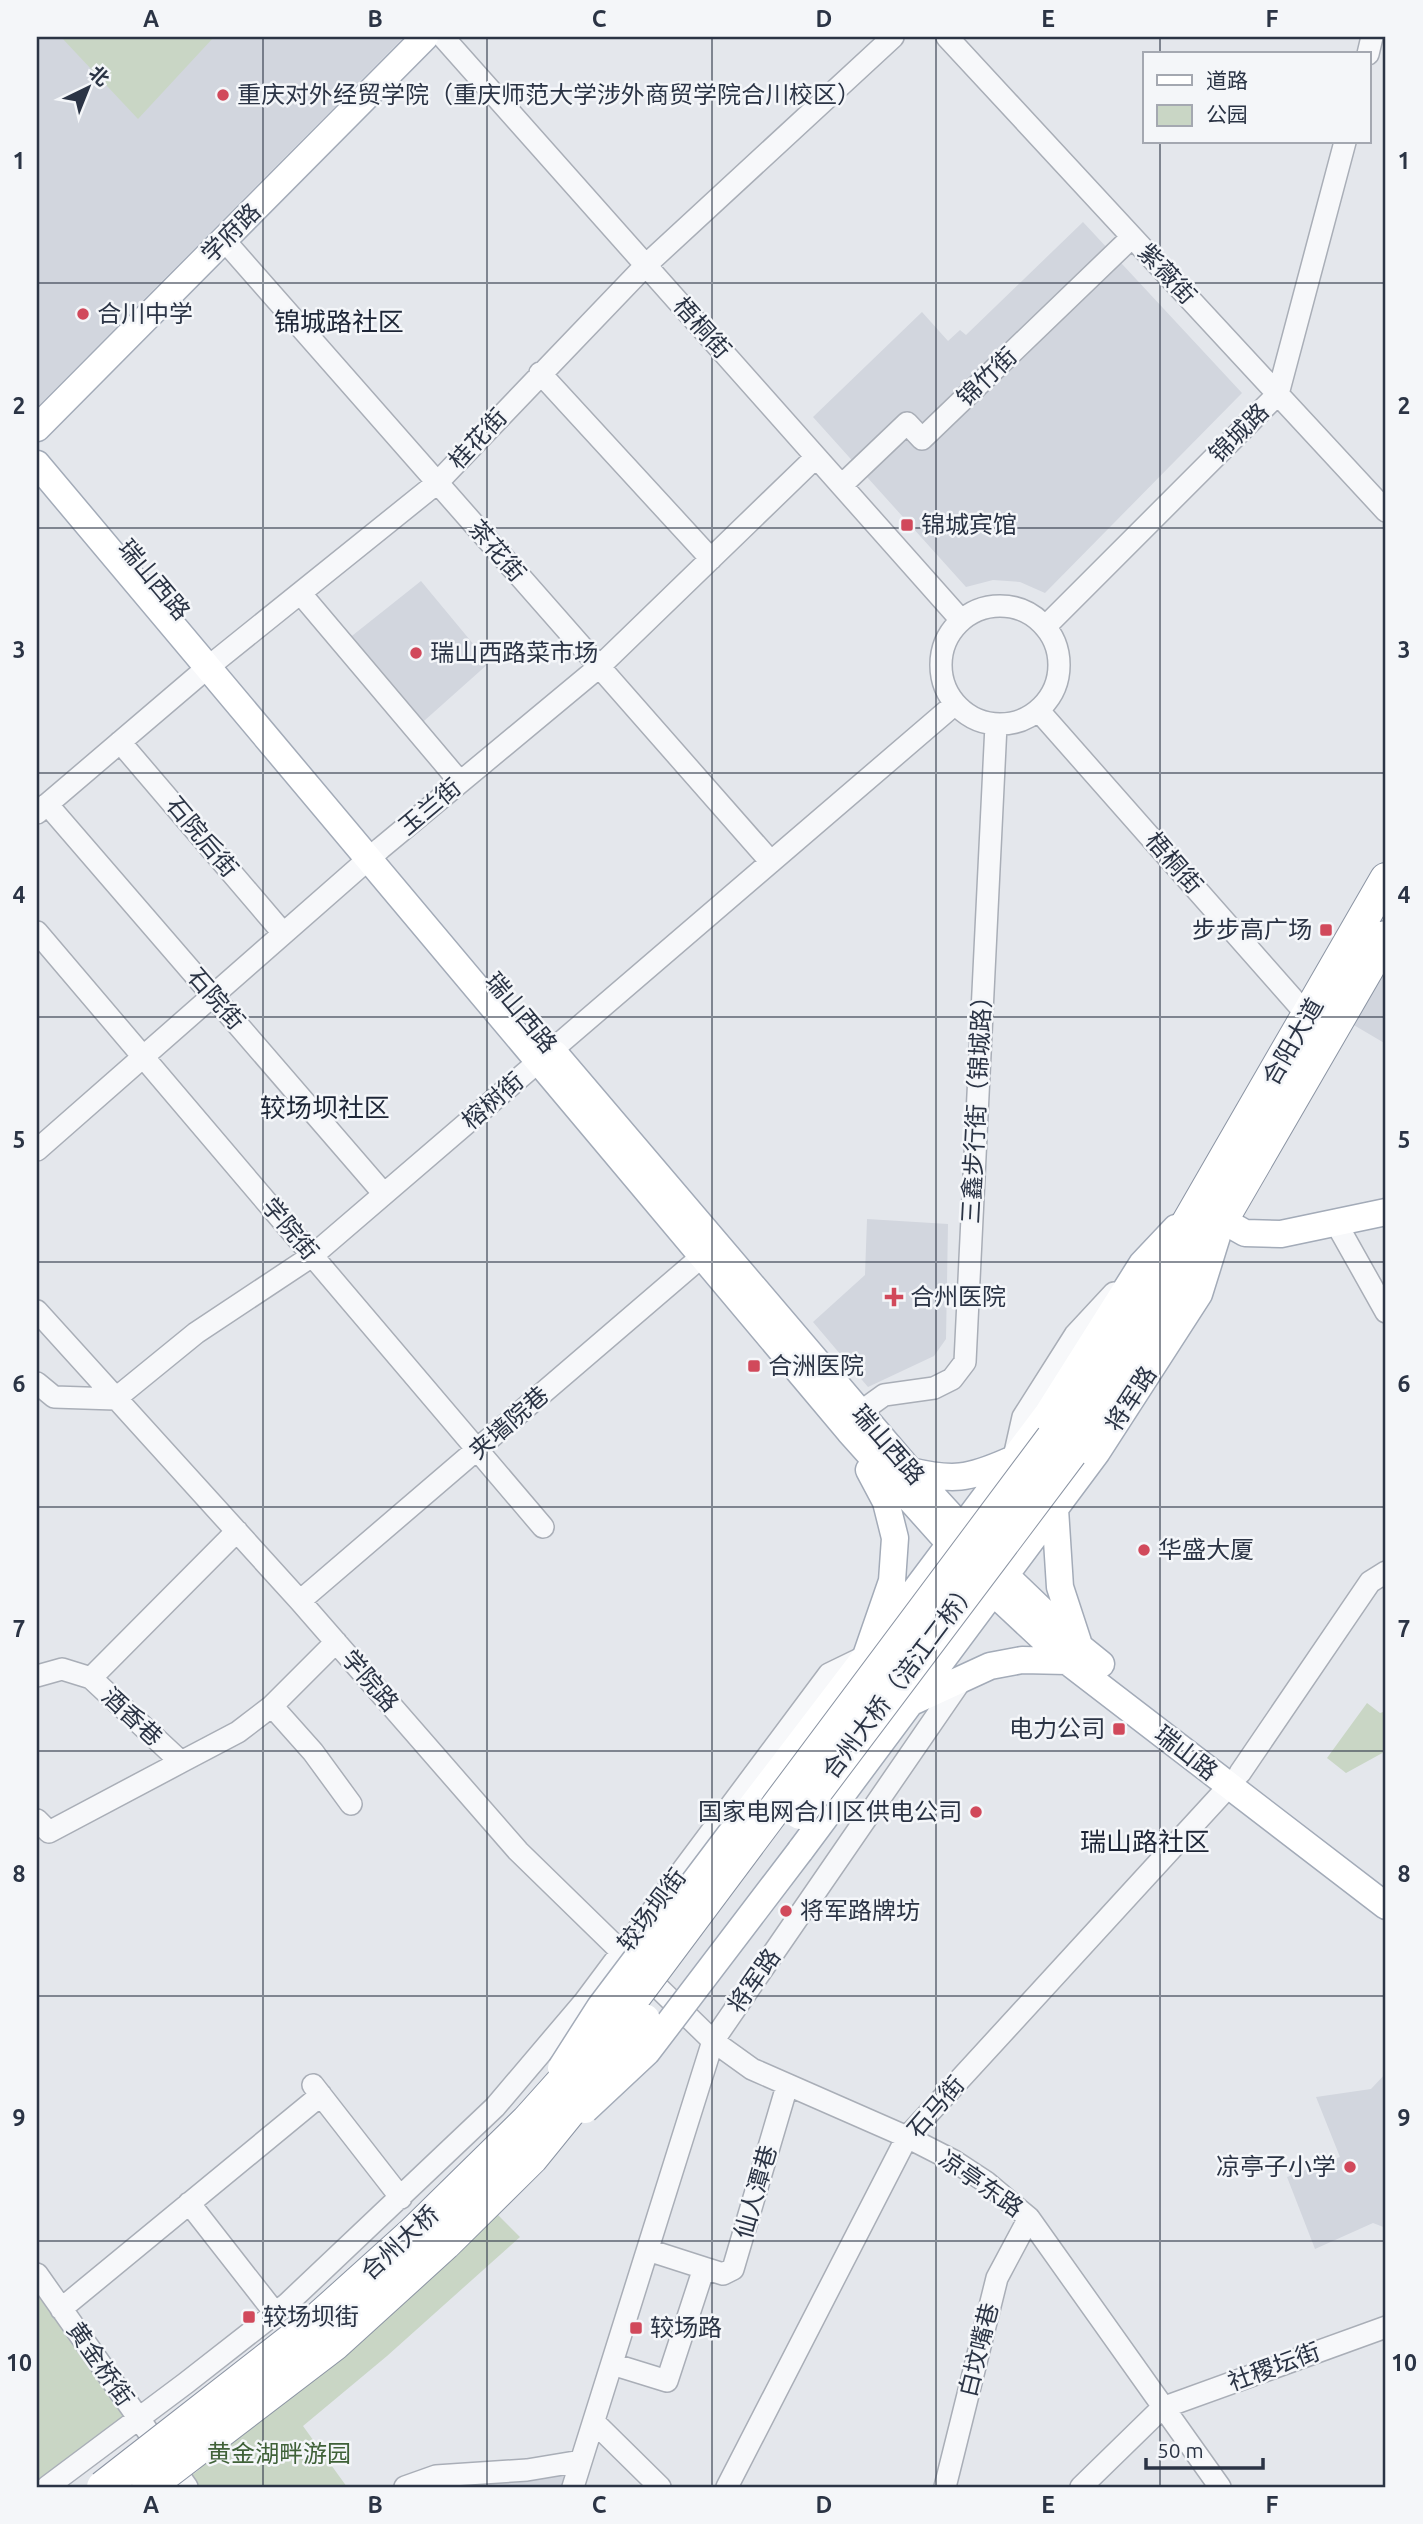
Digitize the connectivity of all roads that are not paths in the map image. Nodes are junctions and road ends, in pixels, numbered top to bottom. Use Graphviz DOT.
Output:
graph roads {
  1 [pos="425,37"];
  2 [pos="443,37"];
  3 [pos="893,37"];
  4 [pos="947,37"];
  5 [pos="1344,144"];
  6 [pos="1132,237"];
  7 [pos="223,240"];
  8 [pos="646,265"];
  9 [pos="540,373"];
  10 [pos="1278,394"];
  11 [pos="37,428"];
  12 [pos="37,451"];
  13 [pos="816,457"];
  14 [pos="37,464"];
  15 [pos="437,482"];
  16 [pos="842,485"];
  17 [pos="1386,511"];
  18 [pos="711,559"];
  19 [pos="301,594"];
  20 [pos="961,620"];
  21 [pos="1045,627"];
  22 [pos="214,663"];
  23 [pos="599,667"];
  24 [pos="955,704"];
  25 [pos="1039,711"];
  26 [pos="996,724"];
  27 [pos="120,742"];
  28 [pos="460,782"];
  29 [pos="42,809"];
  30 [pos="374,854"];
  31 [pos="771,862"];
  32 [pos="1386,880"];
  33 [pos="37,932"];
  34 [pos="283,933"];
  35 [pos="1386,937"];
  36 [pos="213,995"];
  37 [pos="1308,1016"];
  38 [pos="143,1056"];
  39 [pos="545,1056"];
  40 [pos="37,1150"];
  41 [pos="384,1194"];
  42 [pos="1211,1212"];
  43 [pos="1386,1212"];
  44 [pos="1336,1223"];
  45 [pos="709,1250"];
  46 [pos="313,1256"];
  47 [pos="37,1311"];
  48 [pos="1386,1312"];
  49 [pos="37,1383"];
  50 [pos="115,1399"];
  51 [pos="854,1422"];
  52 [pos="1061,1446"];
  53 [pos="477,1450"];
  54 [pos="1013,1458"];
  55 [pos="910,1471"];
  56 [pos="1055,1509"];
  57 [pos="543,1527"];
  58 [pos="237,1531"];
  59 [pos="955,1536"];
  60 [pos="1386,1572"];
  61 [pos="999,1584"];
  62 [pos="300,1601"];
  63 [pos="336,1642"];
  64 [pos="1074,1654"];
  65 [pos="866,1656"];
  66 [pos="37,1676"];
  67 [pos="91,1678"];
  68 [pos="962,1679"];
  69 [pos="912,1702"];
  70 [pos="272,1706"];
  71 [pos="181,1762"];
  72 [pos="1234,1780"];
  73 [pos="351,1804"];
  74 [pos="37,1820"];
  75 [pos="1386,1885"];
  76 [pos="1386,1906"];
  77 [pos="621,1952"];
  78 [pos="713,2041"];
  79 [pos="787,2086"];
  80 [pos="527,2122"];
  81 [pos="907,2137"];
  82 [pos="532,2158"];
  83 [pos="401,2197"];
  84 [pos="189,2203"];
  85 [pos="1029,2218"];
  86 [pos="648,2250"];
  87 [pos="704,2268"];
  88 [pos="37,2274"];
  89 [pos="61,2309"];
  90 [pos="275,2313"];
  91 [pos="1386,2327"];
  92 [pos="612,2364"];
  93 [pos="1162,2408"];
  94 [pos="138,2419"];
  95 [pos="594,2422"];
  96 [pos="580,2461"];
  97 [pos="1213,2485"];
  98 [pos="47,2487"];
  99 [pos="103,2487"];
  100 [pos="148,2487"];
  101 [pos="187,2487"];
  102 [pos="405,2487"];
  103 [pos="573,2487"];
  104 [pos="660,2487"];
  105 [pos="727,2487"];
  106 [pos="945,2487"];
  107 [pos="1081,2487"];
  1 -- 7 [label="main road, 学府路"];
  2 -- 8 [label="street, 梧桐街"];
  3 -- 8 [label="street, 桂花街"];
  4 -- 6 [label="street, 紫薇街"];
  5 -- 10 [label="street, 锦城路"];
  6 -- 10 [label="street, 紫薇街"];
  6 -- 16 [label="street, 锦竹街"];
  7 -- 11 [label="main road, 学府路"];
  7 -- 15 [label="street, 茶花街"];
  8 -- 9 [label="street, 桂花街"];
  8 -- 13 [label="street, 梧桐街"];
  9 -- 15 [label="street, 桂花街"];
  9 -- 18 [label="street"];
  10 -- 17 [label="street, 紫薇街"];
  10 -- 21 [label="street, 锦城路"];
  12 -- 22 [label="main road, 瑞山西路"];
  13 -- 16 [label="street, 梧桐街"];
  13 -- 18 [label="street, 玉兰街"];
  14 -- 22 [label="main road, 瑞山西路"];
  15 -- 19 [label="street, 桂花街"];
  15 -- 23 [label="street, 茶花街"];
  16 -- 20 [label="street, 梧桐街"];
  18 -- 23 [label="street, 玉兰街"];
  19 -- 22 [label="street, 桂花街"];
  19 -- 28 [label="street"];
  20 -- 21 [label="street"];
  20 -- 24 [label="street"];
  21 -- 25 [label="street"];
  22 -- 27 [label="street, 桂花街"];
  22 -- 30 [label="main road, 瑞山西路"];
  23 -- 28 [label="street, 玉兰街"];
  23 -- 31 [label="street, 茶花街"];
  24 -- 26 [label="street"];
  24 -- 31 [label="street, 榕树街"];
  25 -- 26 [label="street"];
  25 -- 37 [label="street, 梧桐街"];
  26 -- 51 [label="street, 三鑫步行街（锦城路）"];
  27 -- 29 [label="street, 桂花街"];
  27 -- 34 [label="street, 石院后街"];
  28 -- 30 [label="street, 玉兰街"];
  29 -- 36 [label="street, 石院街"];
  30 -- 34 [label="street, 玉兰街"];
  30 -- 39 [label="main road, 瑞山西路"];
  31 -- 39 [label="street, 榕树街"];
  32 -- 37 [label="highway, 合阳大道"];
  33 -- 38 [label="street, 学院街"];
  34 -- 36 [label="street, 玉兰街"];
  35 -- 42 [label="highway, 合阳大道"];
  36 -- 38 [label="street, 玉兰街"];
  36 -- 41 [label="street, 石院街"];
  37 -- 42 [label="highway, 合阳大道"];
  38 -- 40 [label="street, 玉兰街"];
  38 -- 46 [label="street, 学院街"];
  39 -- 41 [label="street, 榕树街"];
  39 -- 45 [label="main road, 瑞山西路"];
  41 -- 46 [label="street, 榕树街"];
  42 -- 44 [label="main road"];
  42 -- 52 [label="highway, 合州大桥（涪江二桥）"];
  42 -- 54 [label="main road"];
  42 -- 56 [label="main road, 将军路"];
  43 -- 44 [label="main road"];
  44 -- 48 [label="street"];
  45 -- 51 [label="main road, 瑞山西路"];
  45 -- 53 [label="street, 夹墙院巷"];
  46 -- 50 [label="street, 榕树街"];
  46 -- 53 [label="street, 学院街"];
  47 -- 50 [label="street, 学院路"];
  49 -- 50 [label="street"];
  50 -- 58 [label="street, 学院路"];
  51 -- 55 [label="main road, 瑞山西路"];
  51 -- 59 [label="main road, 瑞山西路"];
  51 -- 65 [label="main road"];
  52 -- 80 [label="highway, 合州大桥（涪江二桥）, bridge"];
  52 -- 82 [label="highway, 合州大桥（涪江二桥）, bridge"];
  53 -- 57 [label="street, 学院街"];
  53 -- 62 [label="street, 夹墙院巷"];
  54 -- 55 [label="main road"];
  54 -- 59 [label="main road"];
  55 -- 59 [label="main road, 瑞山西路"];
  56 -- 61 [label="main road, 将军路"];
  56 -- 64 [label="main road"];
  58 -- 62 [label="street, 学院路"];
  58 -- 67 [label="street, 酒香巷"];
  59 -- 61 [label="main road, 瑞山西路"];
  59 -- 65 [label="main road"];
  60 -- 72 [label="street, 石马街"];
  61 -- 64 [label="main road, 瑞山路"];
  61 -- 69 [label="main road, 将军路"];
  62 -- 63 [label="street, 学院路"];
  63 -- 70 [label="street, 酒香巷"];
  63 -- 77 [label="street, 学院路"];
  64 -- 68 [label="main road"];
  64 -- 72 [label="main road, 瑞山路"];
  65 -- 77 [label="street, 较场坝街"];
  65 -- 80 [label="main road, bridge"];
  66 -- 67 [label="street"];
  67 -- 71 [label="street, 酒香巷"];
  68 -- 69 [label="main road"];
  68 -- 78 [label="street, 将军路"];
  69 -- 82 [label="main road, 将军路, bridge"];
  70 -- 71 [label="street, 酒香巷"];
  70 -- 73 [label="street"];
  71 -- 74 [label="street"];
  72 -- 75 [label="main road, 瑞山路"];
  72 -- 76 [label="main road, 瑞山路"];
  72 -- 81 [label="street, 石马街"];
  77 -- 78 [label="street, 学院路"];
  77 -- 83 [label="street, 较场坝街"];
  78 -- 79 [label="street, 凉亭东路"];
  78 -- 86 [label="street"];
  79 -- 81 [label="street, 凉亭东路"];
  79 -- 87 [label="street, 仙人潭巷"];
  80 -- 99 [label="highway, 合州大桥, bridge"];
  81 -- 85 [label="street, 凉亭东路"];
  81 -- 105 [label="street, 石马街"];
  82 -- 100 [label="highway, 合州大桥, bridge"];
  83 -- 84 [label="street"];
  83 -- 90 [label="street, 较场坝街"];
  84 -- 89 [label="street"];
  84 -- 90 [label="street"];
  85 -- 93 [label="street, 凉亭东路"];
  85 -- 106 [label="street, 白坟嘴巷"];
  86 -- 87 [label="street, 仙人潭巷"];
  86 -- 92 [label="street"];
  87 -- 92 [label="street"];
  88 -- 89 [label="street, 黄金桥街"];
  89 -- 94 [label="street, 黄金桥街"];
  90 -- 94 [label="street, 较场坝街"];
  91 -- 93 [label="street, 社稷坛街"];
  92 -- 95 [label="street"];
  93 -- 97 [label="street, 凉亭东路"];
  93 -- 107 [label="street"];
  94 -- 98 [label="street, 较场坝街"];
  94 -- 101 [label="street, 黄金桥街"];
  95 -- 96 [label="street"];
  95 -- 104 [label="street"];
  96 -- 102 [label="street"];
  96 -- 103 [label="street"];
}
